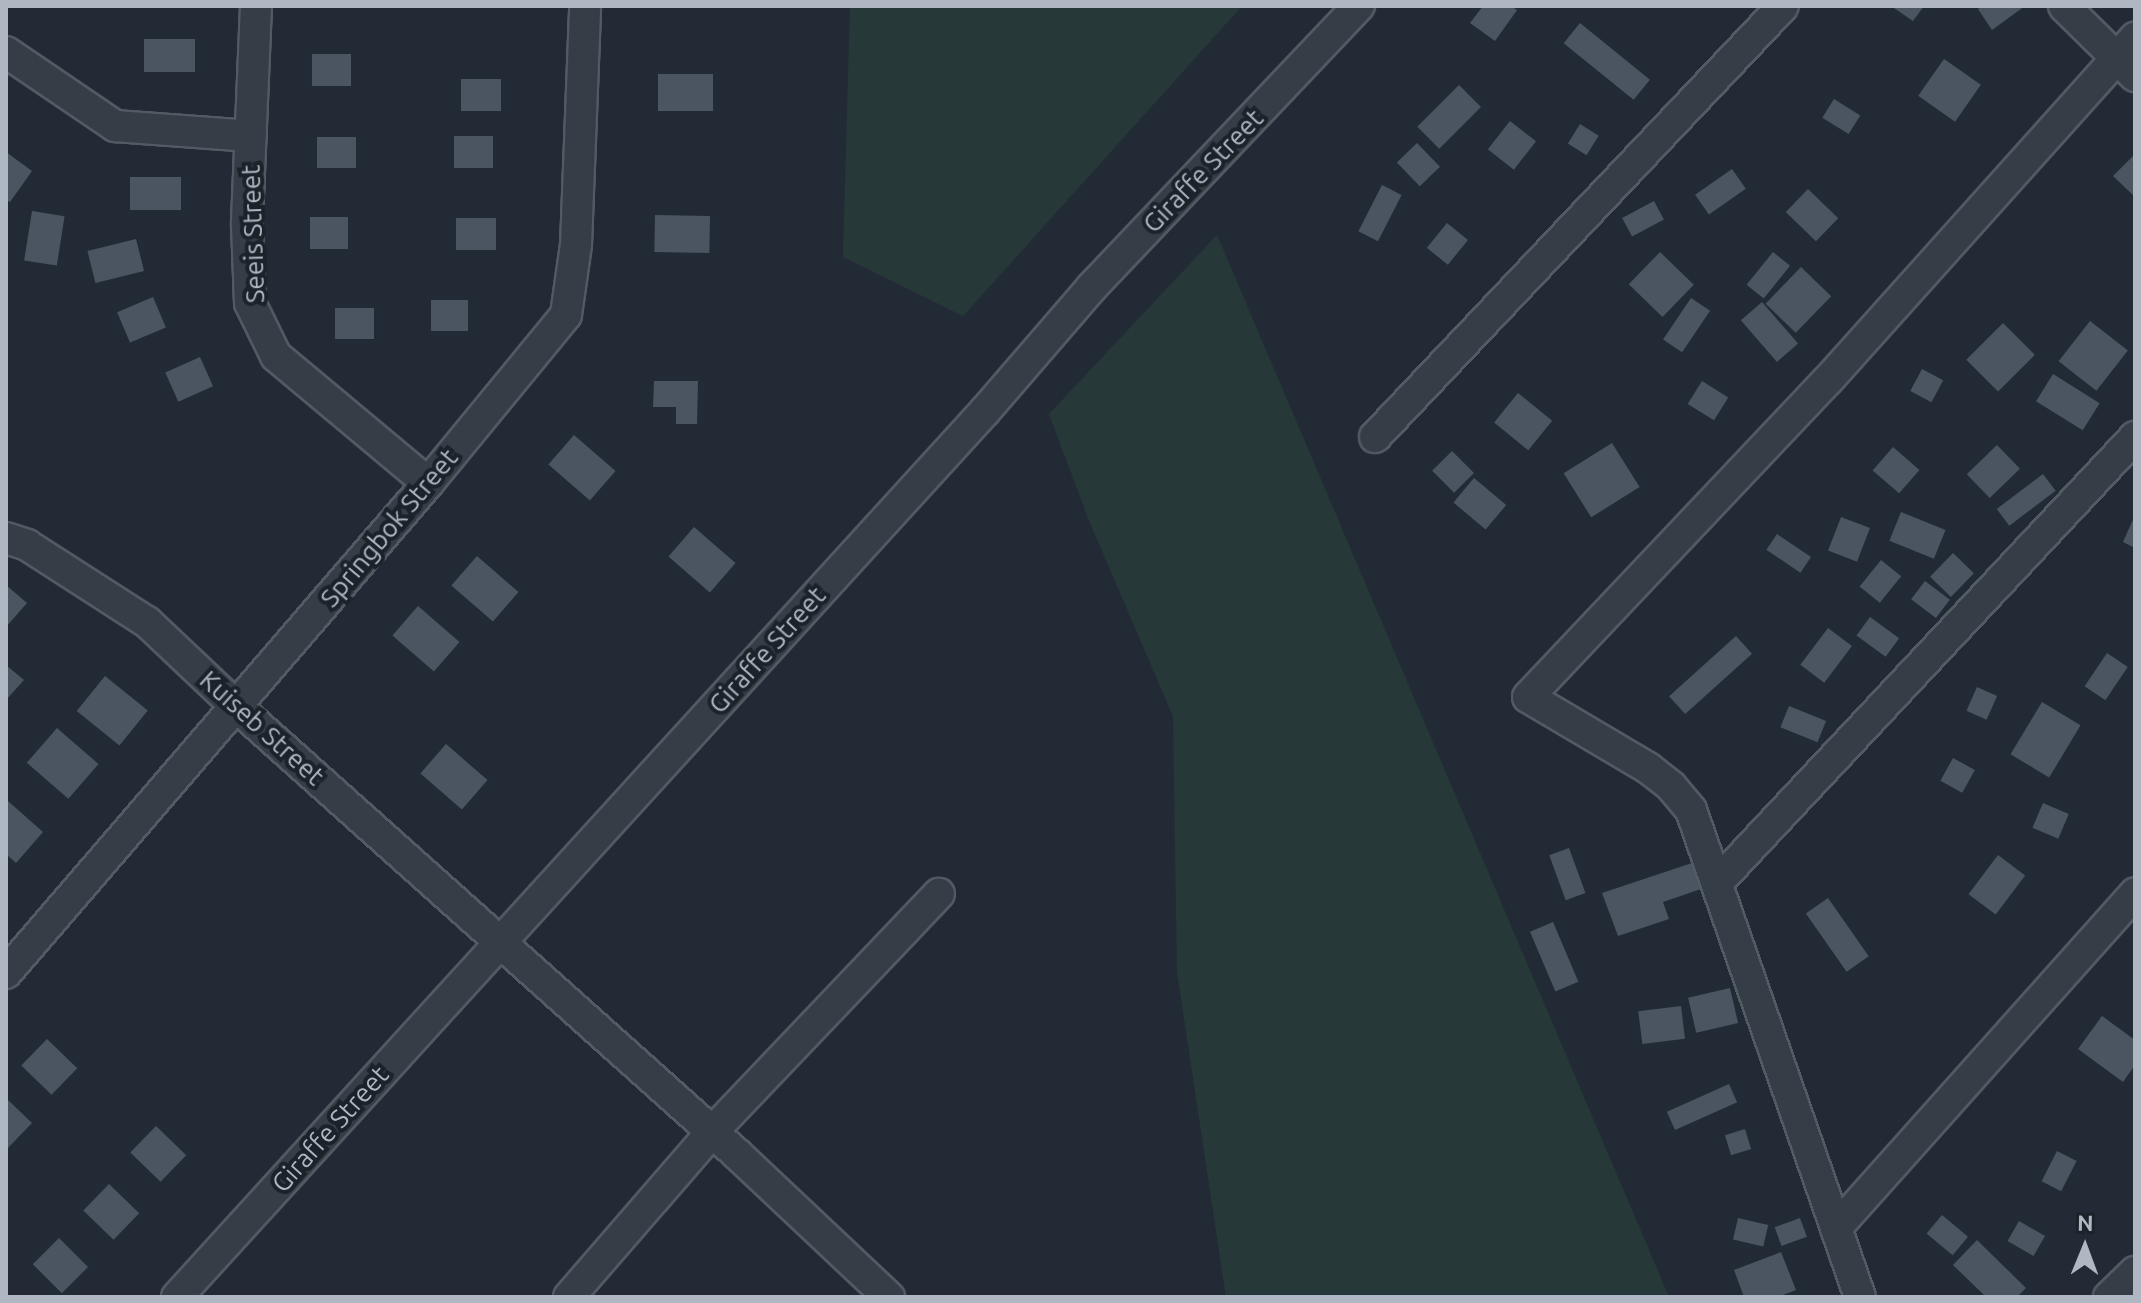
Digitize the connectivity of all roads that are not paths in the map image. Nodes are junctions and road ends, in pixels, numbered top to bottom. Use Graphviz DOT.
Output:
graph roads {
  1 [pos="256,6"];
  2 [pos="585,6"];
  3 [pos="1359,6"];
  4 [pos="1783,6"];
  5 [pos="2064,6"];
  6 [pos="6,52"];
  7 [pos="2129,58"];
  8 [pos="251,136"];
  9 [pos="1375,437"];
  10 [pos="2135,437"];
  11 [pos="428,483"];
  12 [pos="6,538"];
  13 [pos="237,707"];
  14 [pos="1718,882"];
  15 [pos="2135,893"];
  16 [pos="939,894"];
  17 [pos="502,941"];
  18 [pos="6,973"];
  19 [pos="712,1132"];
  20 [pos="1836,1228"];
  21 [pos="2135,1272"];
  22 [pos="177,1297"];
  23 [pos="569,1297"];
  24 [pos="889,1297"];
  25 [pos="1860,1297"];
  26 [pos="2109,1297"];
  1 -- 8 [label="street, Seeis Street"];
  2 -- 11 [label="street, Springbok Street"];
  3 -- 17 [label="street, Giraffe Street"];
  4 -- 9 [label="street"];
  5 -- 7 [label="street"];
  6 -- 8 [label="street"];
  7 -- 14 [label="street"];
  8 -- 11 [label="street, Seeis Street"];
  10 -- 14 [label="street"];
  11 -- 13 [label="street, Springbok Street"];
  12 -- 13 [label="street, Kuiseb Street"];
  13 -- 17 [label="street, Kuiseb Street"];
  13 -- 18 [label="street, Springbok Street"];
  14 -- 20 [label="street"];
  15 -- 20 [label="street"];
  16 -- 19 [label="street"];
  17 -- 19 [label="street, Kuiseb Street"];
  17 -- 22 [label="street, Giraffe Street"];
  19 -- 23 [label="street"];
  19 -- 24 [label="street, Kuiseb Street"];
  20 -- 25 [label="street"];
  21 -- 26 [label="street"];
}
